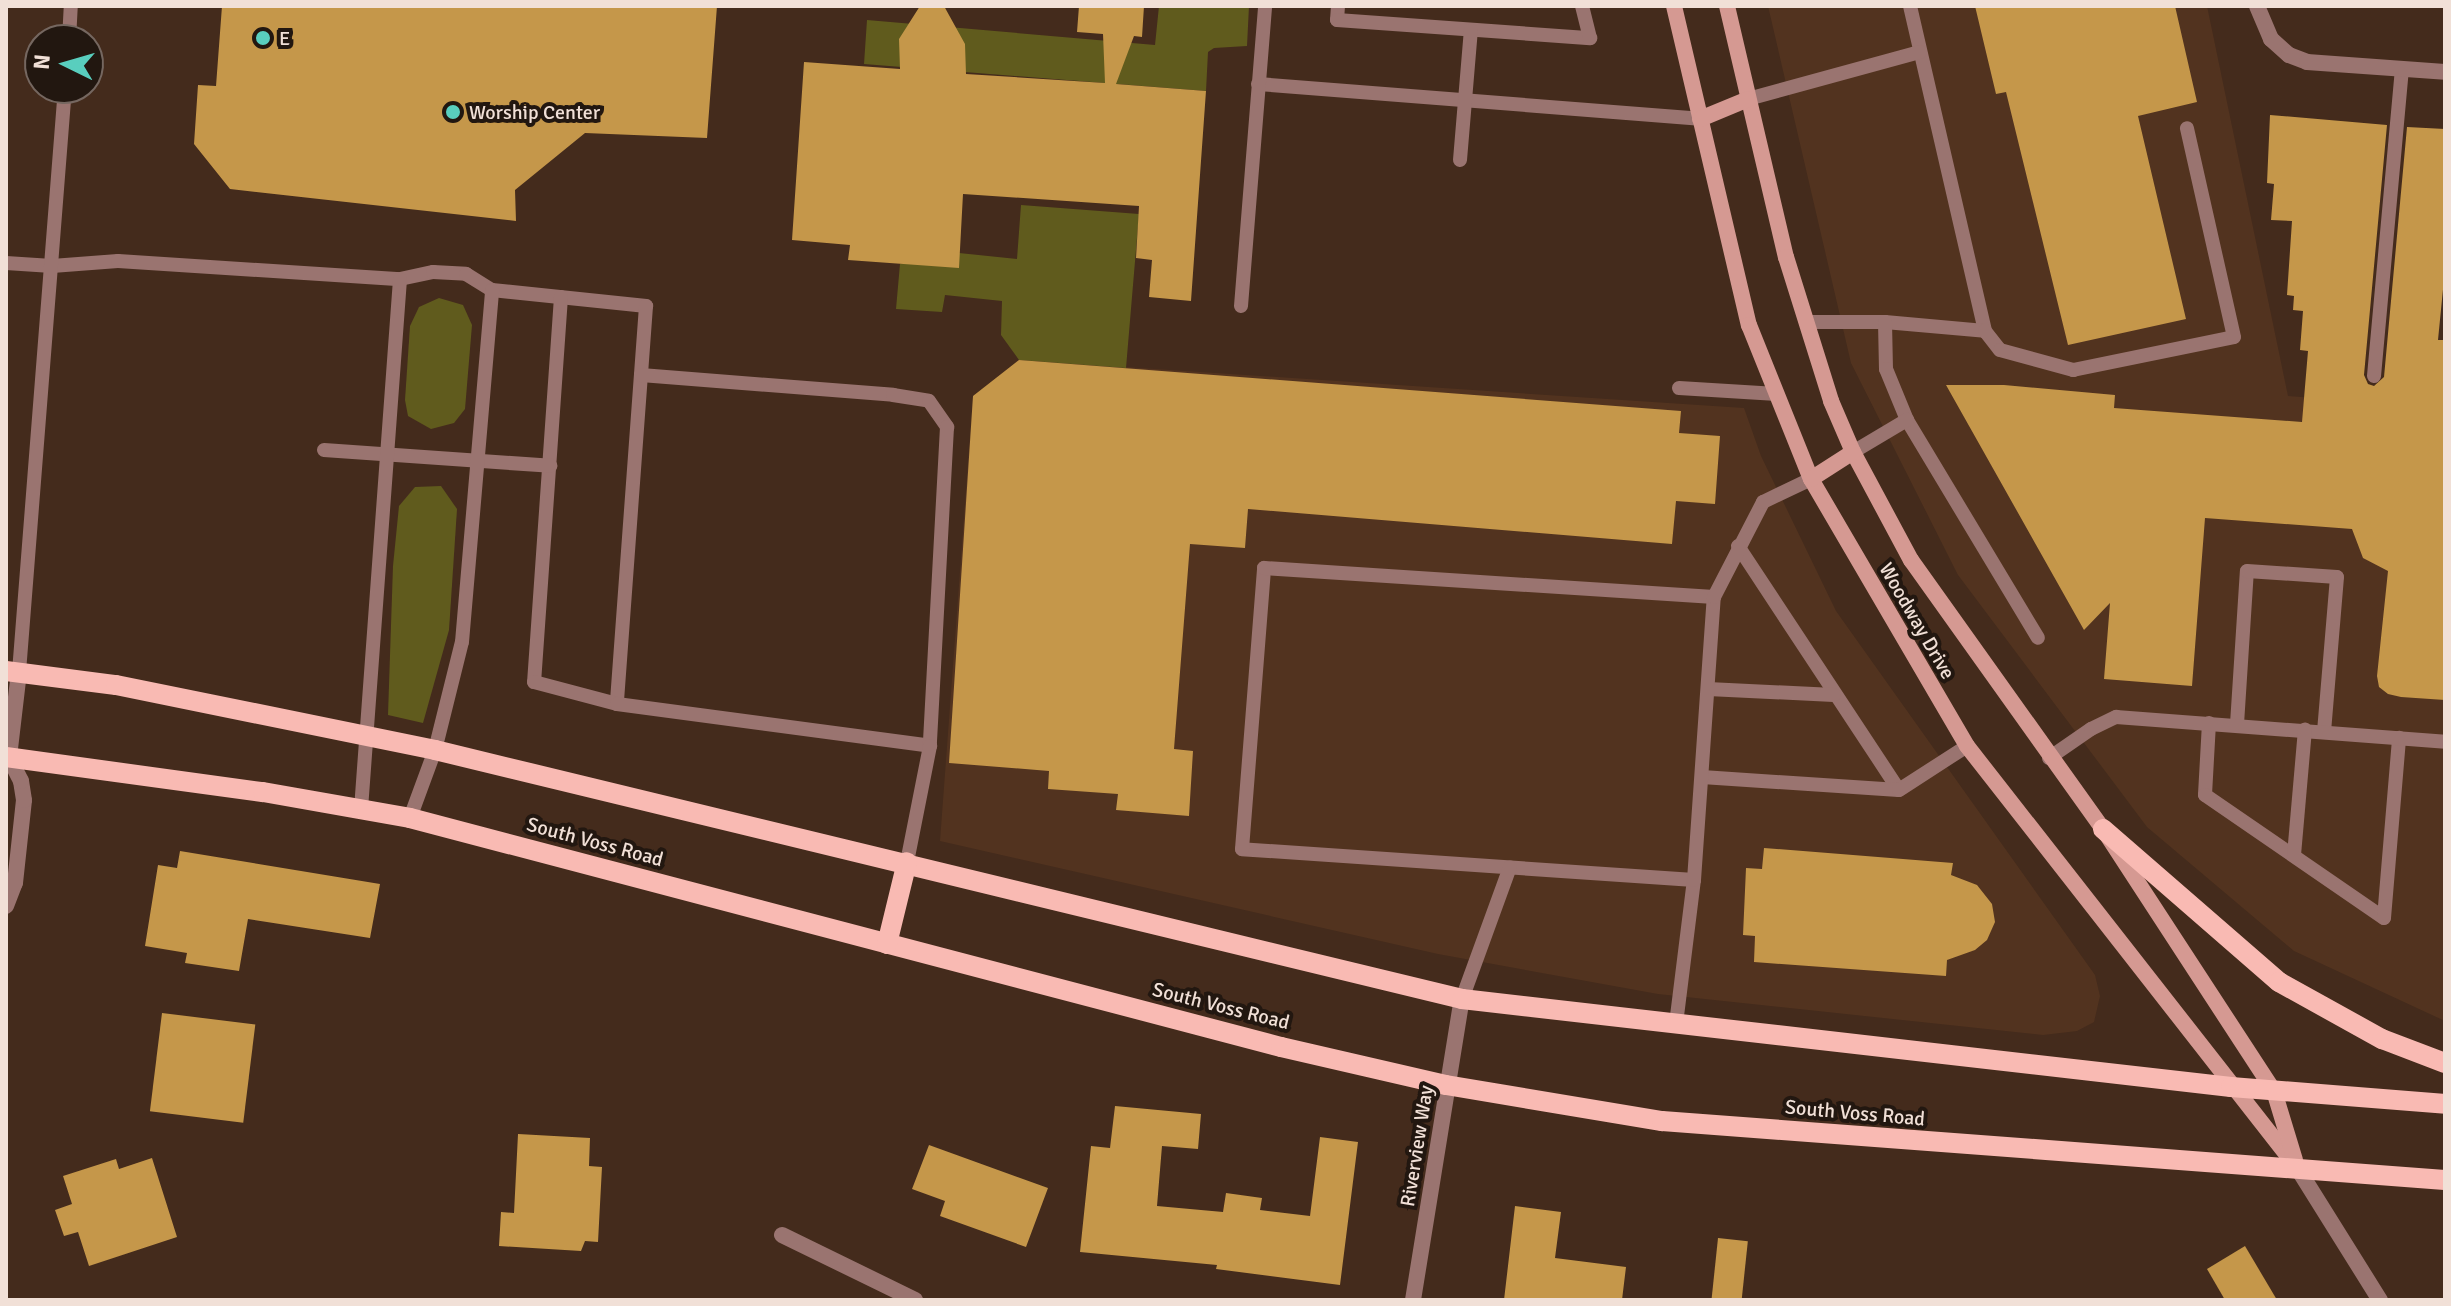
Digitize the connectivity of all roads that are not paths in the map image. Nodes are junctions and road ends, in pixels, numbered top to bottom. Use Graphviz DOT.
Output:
graph roads {
  1 [pos="1265,6"];
  2 [pos="1338,6"];
  3 [pos="1582,6"];
  4 [pos="1674,6"];
  5 [pos="1727,6"];
  6 [pos="1910,6"];
  7 [pos="2257,6"];
  8 [pos="1471,30"];
  9 [pos="1920,52"];
  10 [pos="2402,69"];
  11 [pos="2445,72"];
  12 [pos="1258,84"];
  13 [pos="1748,99"];
  14 [pos="1464,101"];
  15 [pos="64,104"];
  16 [pos="1700,119"];
  17 [pos="2187,128"];
  18 [pos="1460,160"];
  19 [pos="6,263"];
  20 [pos="52,266"];
  21 [pos="400,279"];
  22 [pos="492,290"];
  23 [pos="561,297"];
  24 [pos="1241,306"];
  25 [pos="1806,322"];
  26 [pos="1885,322"];
  27 [pos="1985,331"];
  28 [pos="641,375"];
  29 [pos="2374,376"];
  30 [pos="1679,388"];
  31 [pos="1777,394"];
  32 [pos="1907,420"];
  33 [pos="324,450"];
  34 [pos="1853,452"];
  35 [pos="387,456"];
  36 [pos="476,461"];
  37 [pos="550,466"];
  38 [pos="1811,479"];
  39 [pos="1738,546"];
  40 [pos="1714,597"];
  41 [pos="2038,638"];
  42 [pos="13,672"];
  43 [pos="1708,689"];
  44 [pos="1834,695"];
  45 [pos="617,704"];
  46 [pos="2209,723"];
  47 [pos="2237,724"];
  48 [pos="2305,729"];
  49 [pos="2324,731"];
  50 [pos="369,736"];
  51 [pos="2399,738"];
  52 [pos="2445,742"];
  53 [pos="930,746"];
  54 [pos="1967,746"];
  55 [pos="435,750"];
  56 [pos="7,758"];
  57 [pos="2049,758"];
  58 [pos="1702,777"];
  59 [pos="1899,790"];
  60 [pos="361,809"];
  61 [pos="410,818"];
  62 [pos="2103,829"];
  63 [pos="2294,855"];
  64 [pos="907,862"];
  65 [pos="1510,867"];
  66 [pos="1694,880"];
  67 [pos="6,906"];
  68 [pos="887,944"];
  69 [pos="1462,999"];
  70 [pos="1676,1024"];
  71 [pos="2445,1063"];
  72 [pos="1446,1085"];
  73 [pos="2231,1087"];
  74 [pos="2274,1091"];
  75 [pos="2445,1104"];
  76 [pos="2298,1169"];
  77 [pos="2445,1180"];
  78 [pos="782,1235"];
  79 [pos="915,1300"];
  80 [pos="1413,1300"];
  81 [pos="2380,1300"];
  1 -- 12 [label="lane"];
  2 -- 8 [label="lane"];
  3 -- 8 [label="lane"];
  4 -- 16 [label="main road, Woodway Drive"];
  5 -- 13 [label="main road, Woodway Drive"];
  6 -- 9 [label="lane"];
  7 -- 10 [label="street"];
  8 -- 14 [label="lane"];
  9 -- 13 [label="lane"];
  9 -- 27 [label="lane"];
  10 -- 11 [label="street"];
  10 -- 29 [label="lane"];
  12 -- 14 [label="lane"];
  12 -- 24 [label="lane"];
  13 -- 16 [label="main road"];
  13 -- 25 [label="main road, Woodway Drive"];
  14 -- 16 [label="lane"];
  14 -- 18 [label="lane"];
  15 -- 20 [label="lane"];
  16 -- 31 [label="main road, Woodway Drive"];
  17 -- 27 [label="lane"];
  19 -- 20 [label="lane"];
  20 -- 21 [label="lane"];
  20 -- 42 [label="lane"];
  21 -- 22 [label="lane"];
  21 -- 35 [label="lane"];
  22 -- 23 [label="lane"];
  22 -- 36 [label="lane"];
  23 -- 28 [label="lane"];
  23 -- 37 [label="lane"];
  25 -- 26 [label="lane"];
  25 -- 34 [label="main road, Woodway Drive"];
  26 -- 27 [label="lane"];
  26 -- 32 [label="lane"];
  28 -- 45 [label="lane"];
  28 -- 53 [label="lane"];
  30 -- 31 [label="lane"];
  31 -- 38 [label="main road, Woodway Drive"];
  32 -- 34 [label="lane"];
  32 -- 41 [label="lane"];
  33 -- 35 [label="lane"];
  34 -- 38 [label="main road"];
  34 -- 57 [label="main road, Woodway Drive"];
  35 -- 36 [label="lane"];
  35 -- 50 [label="lane"];
  36 -- 37 [label="lane"];
  36 -- 55 [label="lane"];
  37 -- 45 [label="lane"];
  38 -- 39 [label="lane"];
  38 -- 54 [label="main road, Woodway Drive"];
  39 -- 40 [label="lane"];
  39 -- 44 [label="lane"];
  40 -- 43 [label="lane"];
  40 -- 65 [label="lane"];
  42 -- 50 [label="main road"];
  42 -- 56 [label="street"];
  43 -- 44 [label="lane"];
  43 -- 58 [label="lane"];
  44 -- 59 [label="lane"];
  45 -- 53 [label="lane"];
  46 -- 47 [label="lane"];
  46 -- 57 [label="lane"];
  46 -- 63 [label="lane"];
  47 -- 48 [label="lane"];
  47 -- 49 [label="lane"];
  48 -- 49 [label="lane"];
  48 -- 63 [label="lane"];
  49 -- 51 [label="lane"];
  50 -- 55 [label="main road"];
  50 -- 60 [label="lane"];
  51 -- 52 [label="lane"];
  51 -- 63 [label="lane"];
  53 -- 64 [label="lane"];
  54 -- 59 [label="lane"];
  54 -- 73 [label="main road, Woodway Drive"];
  55 -- 61 [label="lane"];
  55 -- 64 [label="main road"];
  56 -- 60 [label="main road, South Voss Road"];
  56 -- 67 [label="street"];
  57 -- 62 [label="main road, Woodway Drive"];
  58 -- 59 [label="lane"];
  58 -- 66 [label="lane"];
  60 -- 61 [label="main road, South Voss Road"];
  61 -- 68 [label="main road, South Voss Road"];
  62 -- 71 [label="main road"];
  62 -- 74 [label="main road, Woodway Drive"];
  64 -- 68 [label="main road"];
  64 -- 69 [label="main road"];
  65 -- 66 [label="lane"];
  65 -- 69 [label="lane"];
  66 -- 70 [label="lane"];
  68 -- 72 [label="main road, South Voss Road"];
  69 -- 70 [label="main road"];
  69 -- 72 [label="street, Riverview Way"];
  70 -- 73 [label="main road"];
  72 -- 76 [label="main road, South Voss Road"];
  72 -- 80 [label="street, Riverview Way"];
  73 -- 74 [label="main road"];
  73 -- 76 [label="main road, Woodway Drive"];
  74 -- 75 [label="main road"];
  74 -- 76 [label="main road, Woodway Drive"];
  76 -- 77 [label="main road, South Voss Road"];
  76 -- 81 [label="street, Woodway Drive"];
  78 -- 79 [label="street"];
}
